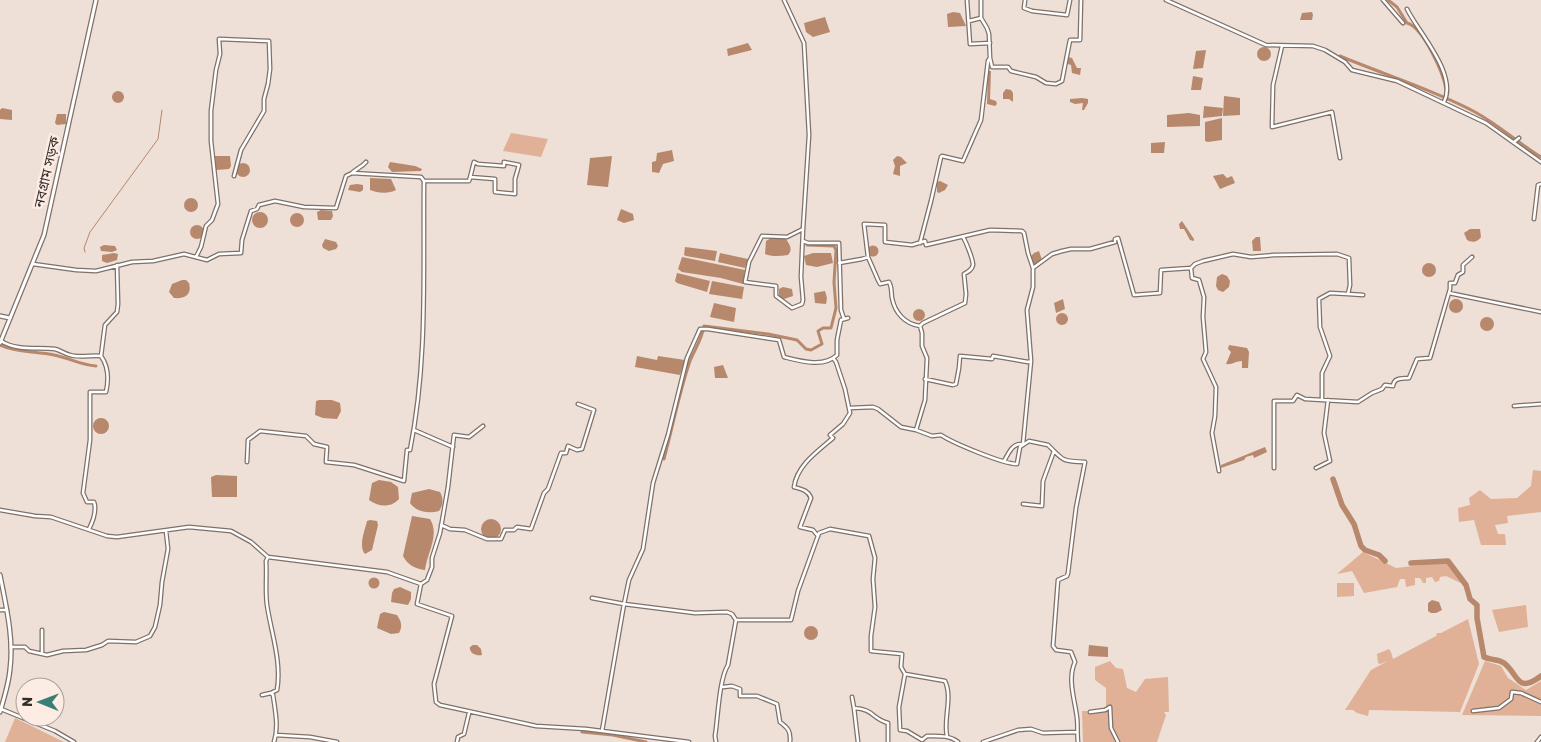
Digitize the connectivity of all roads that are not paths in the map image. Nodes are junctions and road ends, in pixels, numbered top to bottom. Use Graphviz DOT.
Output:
graph roads {
  1 [pos="96,0"];
  2 [pos="784,0"];
  3 [pos="967,0"];
  4 [pos="981,0"];
  5 [pos="1025,0"];
  6 [pos="1070,0"];
  7 [pos="1081,0"];
  8 [pos="1166,0"];
  9 [pos="1384,0"];
  10 [pos="1406,8"];
  11 [pos="981,18"];
  12 [pos="969,21"];
  13 [pos="1404,23"];
  14 [pos="990,43"];
  15 [pos="1282,46"];
  16 [pos="990,58"];
  17 [pos="1444,102"];
  18 [pos="1519,138"];
  19 [pos="1514,142"];
  20 [pos="1340,158"];
  21 [pos="366,162"];
  22 [pos="1541,162"];
  23 [pos="352,173"];
  24 [pos="234,176"];
  25 [pos="470,177"];
  26 [pos="424,181"];
  27 [pos="1541,184"];
  28 [pos="1534,220"];
  29 [pos="803,229"];
  30 [pos="963,237"];
  31 [pos="803,241"];
  32 [pos="920,242"];
  33 [pos="196,257"];
  34 [pos="868,257"];
  35 [pos="1472,257"];
  36 [pos="839,263"];
  37 [pos="33,264"];
  38 [pos="117,265"];
  39 [pos="1034,268"];
  40 [pos="1191,268"];
  41 [pos="1448,293"];
  42 [pos="1348,294"];
  43 [pos="1363,294"];
  44 [pos="1541,312"];
  45 [pos="0,316"];
  46 [pos="10,318"];
  47 [pos="920,326"];
  48 [pos="1,342"];
  49 [pos="101,356"];
  50 [pos="833,358"];
  51 [pos="1031,361"];
  52 [pos="925,379"];
  53 [pos="1322,399"];
  54 [pos="1328,400"];
  55 [pos="578,404"];
  56 [pos="1541,404"];
  57 [pos="1514,406"];
  58 [pos="850,408"];
  59 [pos="483,426"];
  60 [pos="414,430"];
  61 [pos="916,430"];
  62 [pos="1023,444"];
  63 [pos="453,447"];
  64 [pos="1054,451"];
  65 [pos="1004,461"];
  66 [pos="247,462"];
  67 [pos="1274,468"];
  68 [pos="1316,468"];
  69 [pos="1219,471"];
  70 [pos="1023,504"];
  71 [pos="0,510"];
  72 [pos="441,524"];
  73 [pos="89,529"];
  74 [pos="166,531"];
  75 [pos="818,536"];
  76 [pos="268,557"];
  77 [pos="0,575"];
  78 [pos="421,584"];
  79 [pos="592,598"];
  80 [pos="624,604"];
  81 [pos="0,610"];
  82 [pos="7,610"];
  83 [pos="736,620"];
  84 [pos="42,630"];
  85 [pos="11,648"];
  86 [pos="42,654"];
  87 [pos="905,674"];
  88 [pos="722,687"];
  89 [pos="271,693"];
  90 [pos="262,695"];
  91 [pos="852,697"];
  92 [pos="1541,702"];
  93 [pos="854,708"];
  94 [pos="0,710"];
  95 [pos="469,712"];
  96 [pos="1090,712"];
  97 [pos="1473,712"];
  98 [pos="602,731"];
  99 [pos="1077,732"];
  100 [pos="276,736"];
  101 [pos="947,736"];
  102 [pos="1541,737"];
  103 [pos="642,739"];
  104 [pos="73,742"];
  105 [pos="274,742"];
  106 [pos="337,742"];
  107 [pos="457,742"];
  108 [pos="689,742"];
  109 [pos="712,742"];
  110 [pos="716,742"];
  111 [pos="790,742"];
  112 [pos="858,742"];
  113 [pos="888,742"];
  114 [pos="958,742"];
  115 [pos="983,742"];
  116 [pos="1078,742"];
  117 [pos="1118,742"];
  118 [pos="1537,742"];
  1 -- 37 [label="main road, নবগ্রাম সড়ক"];
  2 -- 29 [label="street"];
  3 -- 12 [label="street"];
  4 -- 11 [label="street"];
  5 -- 6 [label="street"];
  7 -- 16 [label="street"];
  8 -- 15 [label="street"];
  9 -- 13 [label="street"];
  10 -- 17 [label="street"];
  11 -- 12 [label="street"];
  11 -- 14 [label="street"];
  12 -- 14 [label="street"];
  14 -- 16 [label="street"];
  15 -- 17 [label="street"];
  15 -- 20 [label="street"];
  16 -- 32 [label="street"];
  17 -- 19 [label="street"];
  18 -- 19 [label="street"];
  19 -- 22 [label="street"];
  21 -- 23 [label="street"];
  23 -- 26 [label="street"];
  23 -- 33 [label="street"];
  24 -- 33 [label="street"];
  25 -- 25 [label="street"];
  25 -- 26 [label="street"];
  26 -- 60 [label="street"];
  27 -- 28 [label="street"];
  29 -- 31 [label="street"];
  29 -- 31 [label="street"];
  30 -- 32 [label="street"];
  30 -- 39 [label="street"];
  30 -- 47 [label="street"];
  31 -- 36 [label="street"];
  32 -- 34 [label="street"];
  33 -- 38 [label="street"];
  34 -- 36 [label="street"];
  34 -- 47 [label="street"];
  35 -- 41 [label="street"];
  36 -- 50 [label="street"];
  37 -- 38 [label="street"];
  37 -- 46 [label="main road, নবগ্রাম সড়ক"];
  38 -- 49 [label="street"];
  39 -- 40 [label="street"];
  39 -- 51 [label="street"];
  40 -- 42 [label="street"];
  40 -- 69 [label="street"];
  41 -- 44 [label="street"];
  41 -- 54 [label="street"];
  42 -- 43 [label="street"];
  42 -- 53 [label="street"];
  45 -- 46 [label="main road"];
  46 -- 48 [label="main road, নবগ্রাম সড়ক"];
  47 -- 52 [label="street"];
  48 -- 49 [label="street"];
  49 -- 73 [label="street"];
  50 -- 58 [label="street"];
  50 -- 80 [label="street"];
  51 -- 52 [label="street"];
  51 -- 62 [label="street"];
  52 -- 61 [label="street"];
  53 -- 54 [label="street"];
  53 -- 67 [label="street"];
  54 -- 68 [label="street"];
  55 -- 72 [label="street"];
  56 -- 57 [label="street"];
  58 -- 61 [label="street"];
  58 -- 75 [label="street"];
  59 -- 63 [label="street"];
  60 -- 63 [label="street"];
  60 -- 66 [label="street"];
  61 -- 65 [label="street"];
  62 -- 64 [label="street"];
  62 -- 65 [label="street"];
  62 -- 65 [label="street"];
  63 -- 72 [label="street"];
  64 -- 70 [label="street"];
  64 -- 99 [label="street"];
  71 -- 73 [label="street"];
  72 -- 78 [label="street"];
  73 -- 74 [label="street"];
  74 -- 76 [label="street"];
  74 -- 86 [label="street"];
  75 -- 83 [label="street"];
  75 -- 87 [label="street"];
  76 -- 78 [label="street"];
  76 -- 89 [label="street"];
  77 -- 82 [label="main road"];
  78 -- 95 [label="street"];
  79 -- 80 [label="street"];
  80 -- 83 [label="street"];
  80 -- 98 [label="street"];
  81 -- 82 [label="street"];
  82 -- 85 [label="main road"];
  83 -- 88 [label="street"];
  84 -- 86 [label="street"];
  85 -- 86 [label="street"];
  85 -- 94 [label="main road"];
  87 -- 101 [label="street"];
  87 -- 101 [label="street"];
  88 -- 110 [label="street"];
  88 -- 111 [label="street"];
  89 -- 90 [label="street"];
  89 -- 100 [label="street"];
  91 -- 93 [label="street"];
  92 -- 97 [label="street"];
  93 -- 112 [label="street"];
  93 -- 113 [label="street"];
  94 -- 104 [label="street"];
  95 -- 98 [label="street"];
  95 -- 107 [label="street"];
  96 -- 117 [label="street"];
  98 -- 103 [label="street"];
  99 -- 115 [label="street"];
  99 -- 116 [label="street"];
  100 -- 105 [label="street"];
  100 -- 106 [label="street"];
  101 -- 114 [label="street"];
  102 -- 118 [label="street"];
  103 -- 108 [label="street"];
  109 -- 110 [label="street"];
}
